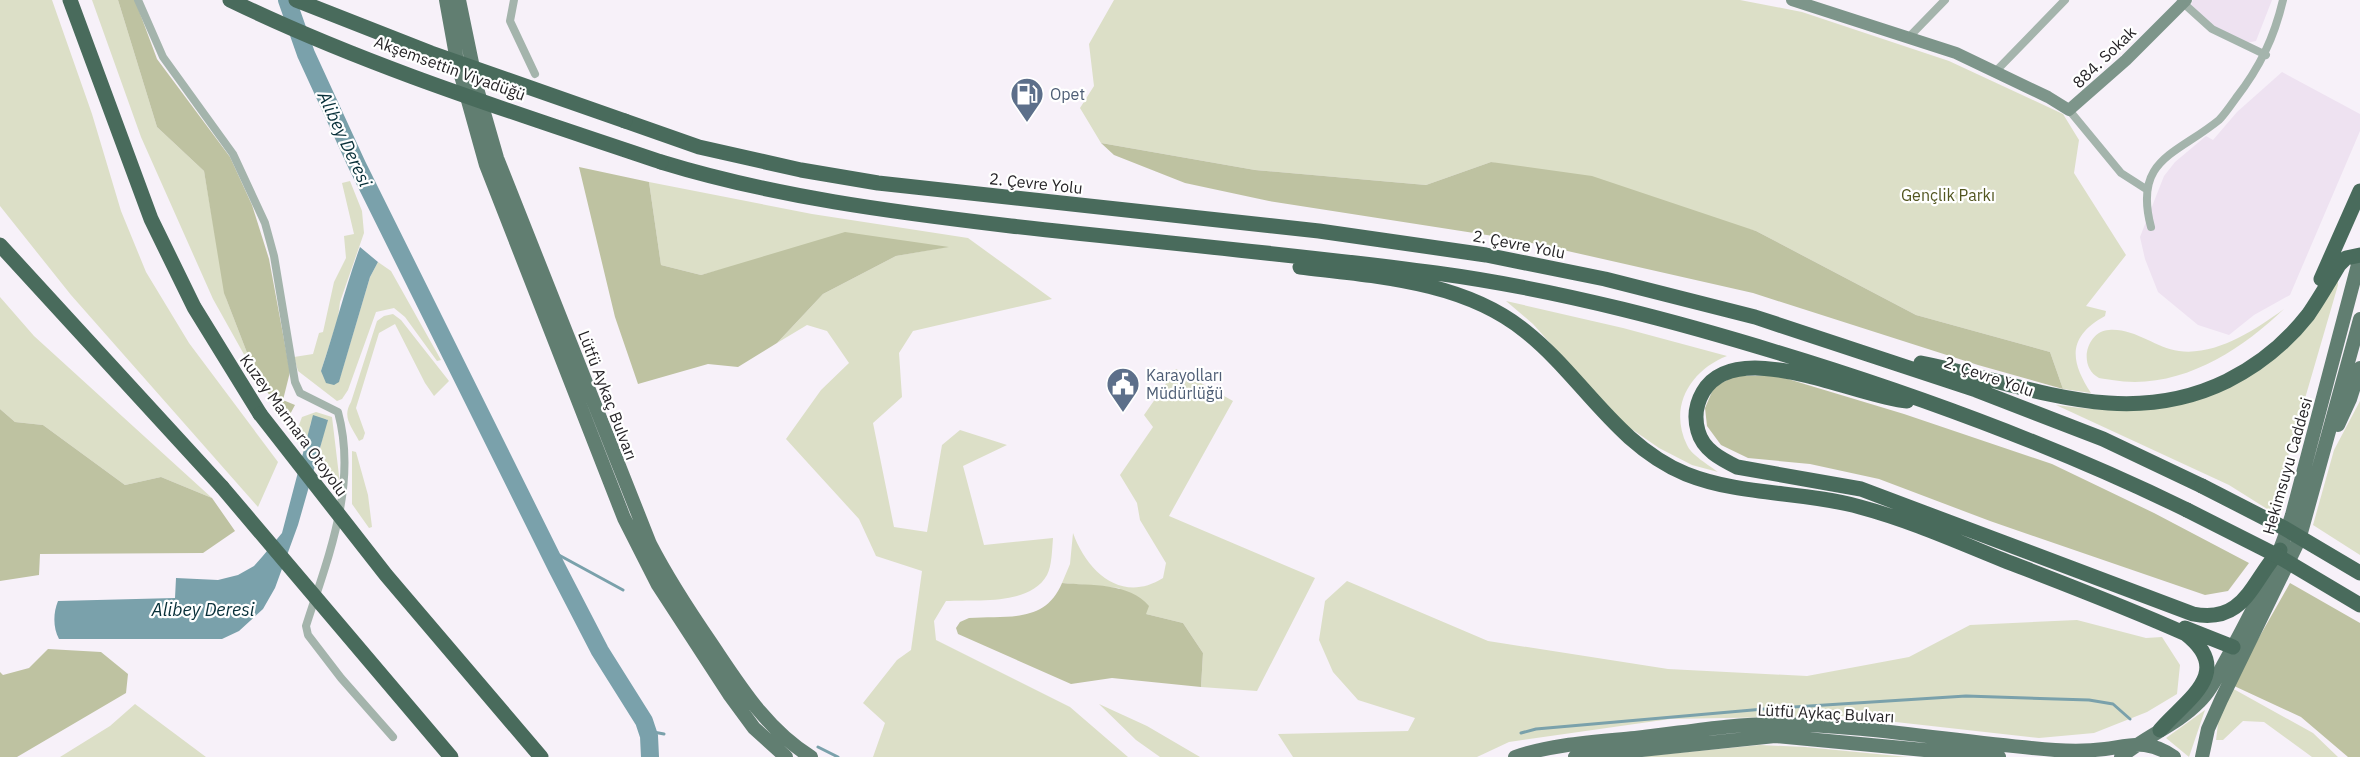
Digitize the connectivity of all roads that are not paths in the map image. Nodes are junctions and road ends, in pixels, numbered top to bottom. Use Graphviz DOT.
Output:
graph roads {
  1 [pos="70,0"];
  2 [pos="138,0"];
  3 [pos="230,0"];
  4 [pos="297,0"];
  5 [pos="446,0"];
  6 [pos="459,0"];
  7 [pos="514,0"];
  8 [pos="1945,0"];
  9 [pos="2065,0"];
  10 [pos="2283,0"];
  11 [pos="1797,1"];
  12 [pos="2183,1"];
  13 [pos="1909,37"];
  14 [pos="2266,55"];
  15 [pos="1996,71"];
  16 [pos="535,74"];
  17 [pos="2069,110"];
  18 [pos="625,121"];
  19 [pos="2146,189"];
  20 [pos="2360,191"];
  21 [pos="2151,227"];
  22 [pos="0,245"];
  23 [pos="1234,250"];
  24 [pos="2360,256"];
  25 [pos="2356,284"];
  26 [pos="2360,319"];
  27 [pos="2294,330"];
  28 [pos="1865,352"];
  29 [pos="2360,368"];
  30 [pos="1930,402"];
  31 [pos="2325,448"];
  32 [pos="2280,549"];
  33 [pos="2360,573"];
  34 [pos="2360,605"];
  35 [pos="2148,616"];
  36 [pos="2240,647"];
  37 [pos="2160,730"];
  38 [pos="393,736"];
  39 [pos="2137,743"];
  40 [pos="1916,752"];
  41 [pos="451,757"];
  42 [pos="541,757"];
  43 [pos="786,757"];
  44 [pos="811,757"];
  45 [pos="1515,757"];
  46 [pos="1575,757"];
  47 [pos="1998,757"];
  48 [pos="2121,757"];
  49 [pos="2132,757"];
  50 [pos="2174,757"];
  51 [pos="2202,757"];
  1 -- 42 [label="highway, Kuzey Marmara Otoyolu, bridge"];
  2 -- 38 [label="street"];
  3 -- 23 [label="highway, Akşemsettin Viyadüğü, bridge"];
  4 -- 18 [label="highway, Akşemsettin Viyadüğü, bridge"];
  5 -- 43 [label="main road, Lütfü Aykaç Bulvarı"];
  6 -- 44 [label="main road, Lütfü Aykaç Bulvarı"];
  7 -- 16 [label="street"];
  8 -- 13 [label="street"];
  9 -- 15 [label="street"];
  10 -- 14 [label="street"];
  11 -- 13 [label="street"];
  12 -- 14 [label="street"];
  12 -- 17 [label="street, 884. Sokak"];
  13 -- 15 [label="street"];
  14 -- 19 [label="street"];
  15 -- 17 [label="street"];
  17 -- 19 [label="street"];
  18 -- 28 [label="highway, 2. Çevre Yolu"];
  19 -- 21 [label="street"];
  20 -- 27 [label="highway"];
  22 -- 41 [label="highway, bridge"];
  23 -- 30 [label="highway"];
  23 -- 35 [label="highway"];
  24 -- 25 [label="main road, Hekimsuyu Caddesi"];
  24 -- 27 [label="highway"];
  25 -- 32 [label="main road, Hekimsuyu Caddesi"];
  26 -- 31 [label="main road, Hekimsuyu Caddesi"];
  27 -- 28 [label="highway"];
  28 -- 33 [label="highway, 2. Çevre Yolu, bridge"];
  29 -- 31 [label="main road"];
  30 -- 32 [label="highway"];
  30 -- 34 [label="highway, bridge"];
  31 -- 36 [label="main road, Hekimsuyu Caddesi"];
  32 -- 36 [label="main road, Hekimsuyu Caddesi"];
  35 -- 36 [label="highway"];
  35 -- 37 [label="highway"];
  36 -- 37 [label="main road, Hekimsuyu Caddesi"];
  36 -- 51 [label="main road, Hekimsuyu Caddesi"];
  37 -- 39 [label="main road, Hekimsuyu Caddesi"];
  39 -- 45 [label="main road, Lütfü Aykaç Bulvarı"];
  39 -- 48 [label="main road"];
  39 -- 49 [label="main road"];
  39 -- 50 [label="main road"];
  40 -- 46 [label="main road, Lütfü Aykaç Bulvarı"];
  40 -- 47 [label="main road, Lütfü Aykaç Bulvarı"];
}
